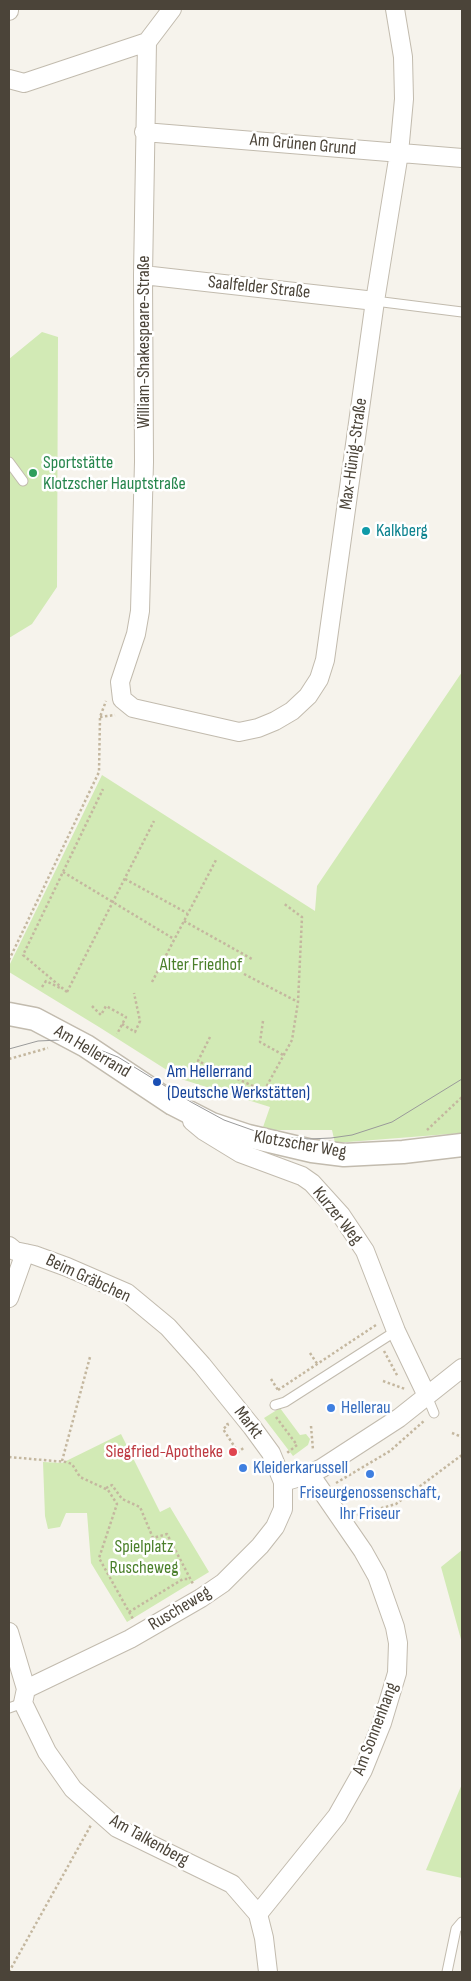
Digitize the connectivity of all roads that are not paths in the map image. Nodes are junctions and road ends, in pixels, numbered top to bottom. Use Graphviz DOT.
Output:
graph roads {
  1 [pos="172,9"];
  2 [pos="395,9"];
  3 [pos="147,42"];
  4 [pos="9,79"];
  5 [pos="144,132"];
  6 [pos="399,153"];
  7 [pos="462,158"];
  8 [pos="143,275"];
  9 [pos="375,301"];
  10 [pos="462,312"];
  11 [pos="9,462"];
  12 [pos="23,481"];
  13 [pos="122,699"];
  14 [pos="9,1003"];
  15 [pos="9,1014"];
  16 [pos="34,1019"];
  17 [pos="173,1104"];
  18 [pos="462,1145"];
  19 [pos="17,1250"];
  20 [pos="9,1298"];
  21 [pos="393,1324"];
  22 [pos="202,1365"];
  23 [pos="462,1368"];
  24 [pos="427,1396"];
  25 [pos="275,1405"];
  26 [pos="434,1413"];
  27 [pos="310,1474"];
  28 [pos="283,1482"];
  29 [pos="9,1632"];
  30 [pos="19,1700"];
  31 [pos="258,1914"];
  32 [pos="462,1922"];
  33 [pos="268,1972"];
  34 [pos="447,1972"];
  1 -- 3 [label="street"];
  2 -- 6 [label="street, Max-Hünig-Straße"];
  3 -- 4 [label="street"];
  3 -- 5 [label="street, William-Shakespeare-Straße"];
  5 -- 6 [label="street, Am Grünen Grund"];
  5 -- 8 [label="street, William-Shakespeare-Straße"];
  6 -- 7 [label="street, Am Grünen Grund"];
  6 -- 9 [label="street, Max-Hünig-Straße"];
  8 -- 9 [label="street, Saalfelder Straße"];
  8 -- 13 [label="street, William-Shakespeare-Straße"];
  9 -- 10 [label="lane"];
  9 -- 13 [label="street, Max-Hünig-Straße"];
  11 -- 12 [label="lane"];
  14 -- 16 [label="street, Am Hellerrand"];
  15 -- 16 [label="street"];
  16 -- 17 [label="street, Am Hellerrand"];
  17 -- 18 [label="street, Klotzscher Weg"];
  17 -- 21 [label="street, Kurzer Weg"];
  19 -- 20 [label="street"];
  19 -- 22 [label="street, Beim Gräbchen"];
  21 -- 24 [label="street, Kurzer Weg"];
  21 -- 25 [label="lane"];
  22 -- 28 [label="street, Markt"];
  23 -- 24 [label="street"];
  24 -- 26 [label="lane"];
  24 -- 27 [label="street"];
  27 -- 28 [label="street"];
  27 -- 31 [label="street, Am Sonnenhang"];
  28 -- 30 [label="street, Ruscheweg"];
  29 -- 30 [label="street, Am Talkenberg"];
  30 -- 31 [label="street, Am Talkenberg"];
  31 -- 33 [label="street, Am Talkenberg"];
  32 -- 34 [label="lane"];
}
